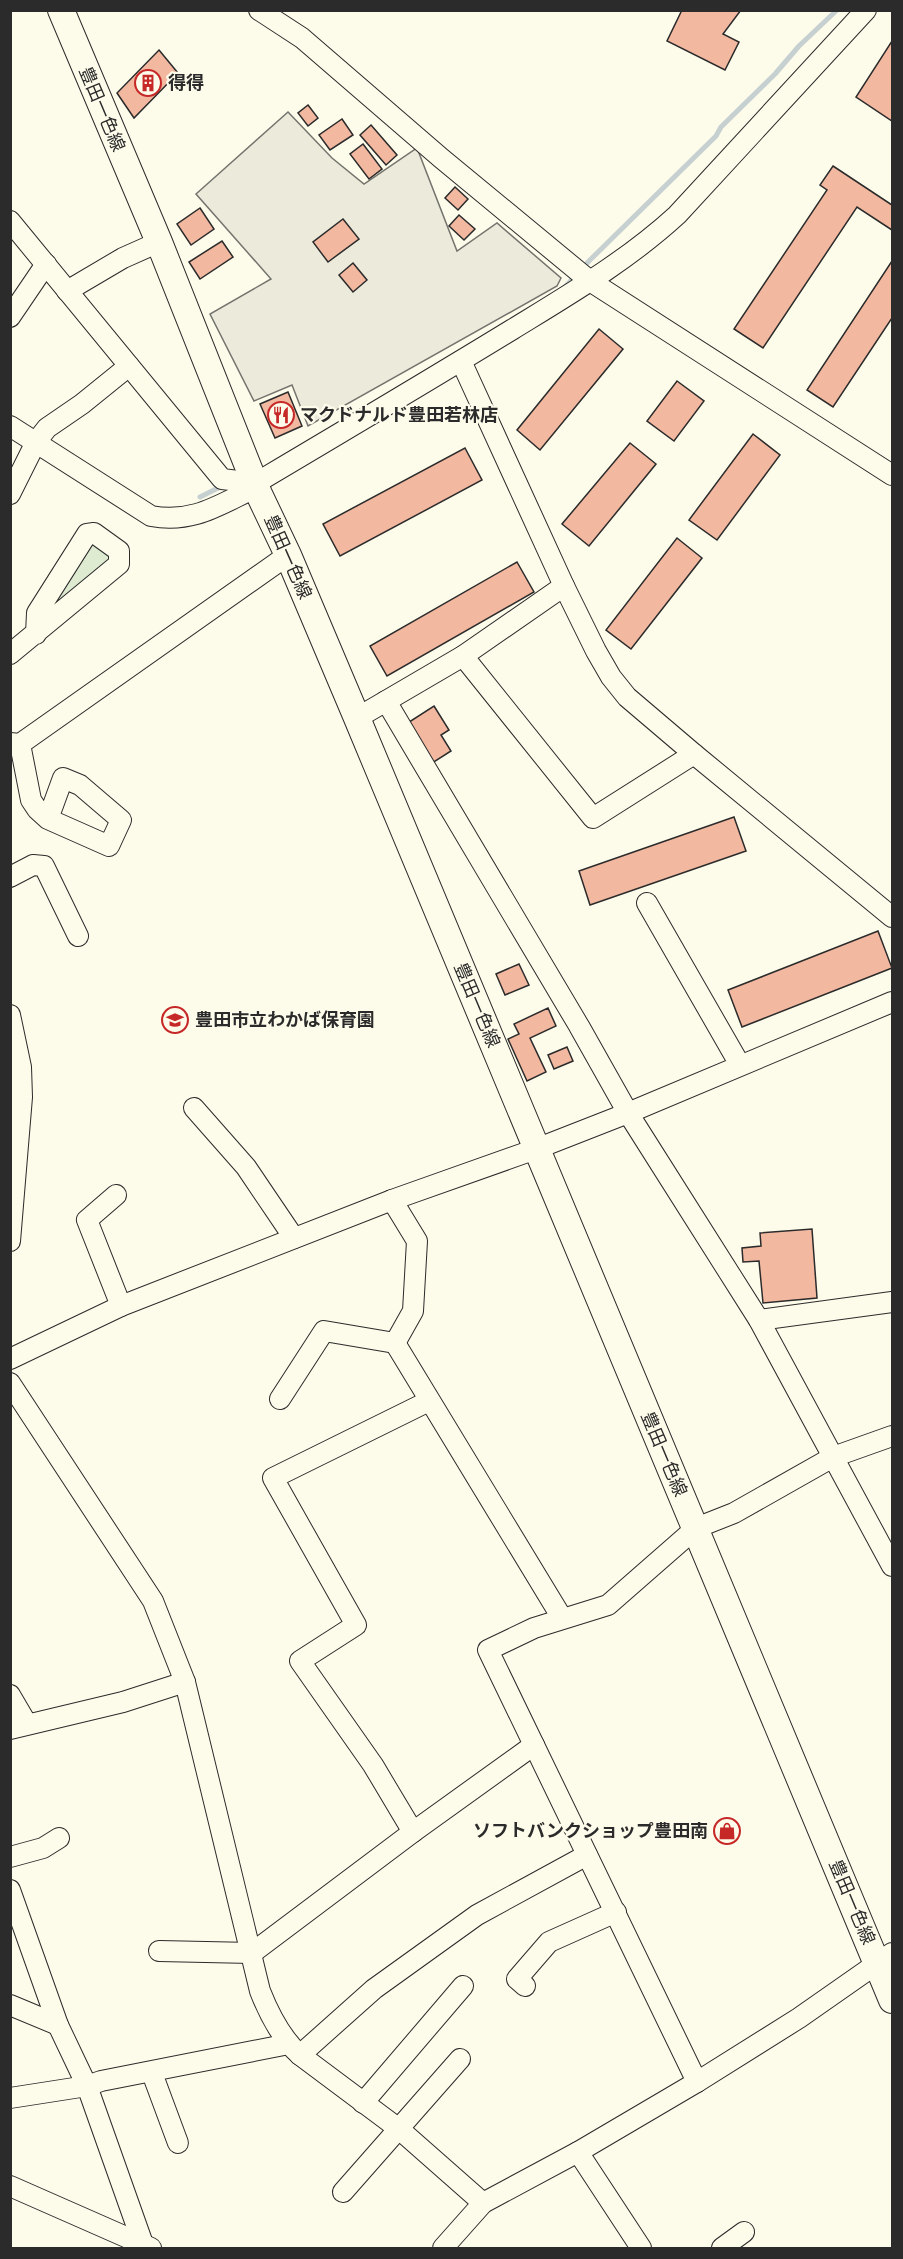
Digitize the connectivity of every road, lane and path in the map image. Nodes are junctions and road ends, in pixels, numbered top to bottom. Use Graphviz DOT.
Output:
graph roads {
  1 [pos="61,10"];
  2 [pos="259,10"];
  3 [pos="866,10"];
  4 [pos="10,221"];
  5 [pos="159,242"];
  6 [pos="46,264"];
  7 [pos="590,281"];
  8 [pos="67,291"];
  9 [pos="10,317"];
  10 [pos="461,361"];
  11 [pos="129,366"];
  12 [pos="10,426"];
  13 [pos="36,442"];
  14 [pos="892,475"];
  15 [pos="257,485"];
  16 [pos="10,494"];
  17 [pos="288,555"];
  18 [pos="564,586"];
  19 [pos="36,634"];
  20 [pos="10,654"];
  21 [pos="463,656"];
  22 [pos="386,701"];
  23 [pos="357,718"];
  24 [pos="16,743"];
  25 [pos="694,754"];
  26 [pos="48,819"];
  27 [pos="10,877"];
  28 [pos="647,903"];
  29 [pos="892,917"];
  30 [pos="78,936"];
  31 [pos="892,1002"];
  32 [pos="10,1015"];
  33 [pos="740,1065"];
  34 [pos="16,1096"];
  35 [pos="194,1108"];
  36 [pos="628,1113"];
  37 [pos="536,1149"];
  38 [pos="12,1191"];
  39 [pos="116,1195"];
  40 [pos="392,1200"];
  41 [pos="294,1238"];
  42 [pos="10,1241"];
  43 [pos="892,1302"];
  44 [pos="121,1306"];
  45 [pos="759,1320"];
  46 [pos="395,1342"];
  47 [pos="10,1359"];
  48 [pos="10,1383"];
  49 [pos="280,1399"];
  50 [pos="429,1401"];
  51 [pos="892,1436"];
  52 [pos="833,1457"];
  53 [pos="696,1528"];
  54 [pos="892,1566"];
  55 [pos="562,1618"];
  56 [pos="185,1682"];
  57 [pos="10,1695"];
  58 [pos="19,1727"];
  59 [pos="534,1745"];
  60 [pos="413,1832"];
  61 [pos="59,1838"];
  62 [pos="587,1855"];
  63 [pos="10,1857"];
  64 [pos="10,1890"];
  65 [pos="616,1912"];
  66 [pos="159,1951"];
  67 [pos="252,1953"];
  68 [pos="885,1959"];
  69 [pos="462,1986"];
  70 [pos="525,1986"];
  71 [pos="892,2000"];
  72 [pos="10,2005"];
  73 [pos="58,2025"];
  74 [pos="294,2050"];
  75 [pos="460,2059"];
  76 [pos="152,2073"];
  77 [pos="698,2082"];
  78 [pos="87,2086"];
  79 [pos="10,2098"];
  80 [pos="363,2103"];
  81 [pos="399,2129"];
  82 [pos="178,2143"];
  83 [pos="578,2152"];
  84 [pos="10,2186"];
  85 [pos="343,2192"];
  86 [pos="483,2203"];
  87 [pos="744,2232"];
  88 [pos="148,2246"];
  89 [pos="443,2248"];
  90 [pos="641,2248"];
  91 [pos="722,2248"];
  1 -- 5 [label="main road, 豊田一色線"];
  2 -- 7 [label="street"];
  3 -- 7 [label="street"];
  4 -- 6 [label="street"];
  5 -- 8 [label="street"];
  5 -- 15 [label="main road, 豊田一色線"];
  6 -- 8 [label="street"];
  6 -- 9 [label="street"];
  7 -- 10 [label="street"];
  7 -- 14 [label="street"];
  8 -- 11 [label="street"];
  10 -- 15 [label="street"];
  10 -- 18 [label="street"];
  11 -- 13 [label="street"];
  11 -- 15 [label="street"];
  12 -- 13 [label="street"];
  13 -- 15 [label="street"];
  13 -- 16 [label="street"];
  15 -- 17 [label="main road, 豊田一色線"];
  17 -- 23 [label="main road, 豊田一色線"];
  17 -- 24 [label="street"];
  18 -- 21 [label="street"];
  18 -- 25 [label="street"];
  19 -- 19 [label="street"];
  19 -- 20 [label="street"];
  21 -- 22 [label="street"];
  21 -- 25 [label="street"];
  22 -- 23 [label="street"];
  22 -- 36 [label="street"];
  23 -- 37 [label="main road, 豊田一色線"];
  24 -- 26 [label="street"];
  25 -- 29 [label="street"];
  27 -- 30 [label="street"];
  28 -- 33 [label="street"];
  31 -- 33 [label="street"];
  32 -- 34 [label="street"];
  33 -- 36 [label="street"];
  34 -- 38 [label="street"];
  35 -- 41 [label="street"];
  36 -- 37 [label="street"];
  36 -- 45 [label="street"];
  37 -- 40 [label="street"];
  37 -- 53 [label="main road, 豊田一色線"];
  38 -- 42 [label="street"];
  39 -- 44 [label="street"];
  40 -- 41 [label="street"];
  40 -- 46 [label="street"];
  41 -- 44 [label="street"];
  43 -- 45 [label="street"];
  44 -- 47 [label="street"];
  45 -- 52 [label="street"];
  46 -- 49 [label="street"];
  46 -- 50 [label="street"];
  48 -- 56 [label="street"];
  50 -- 55 [label="street"];
  50 -- 60 [label="street"];
  51 -- 52 [label="street"];
  52 -- 53 [label="street"];
  52 -- 54 [label="street"];
  53 -- 55 [label="street"];
  53 -- 68 [label="main road, 豊田一色線"];
  55 -- 59 [label="street"];
  56 -- 58 [label="street"];
  56 -- 67 [label="street"];
  57 -- 58 [label="street"];
  59 -- 60 [label="street"];
  59 -- 62 [label="street"];
  60 -- 67 [label="street"];
  61 -- 63 [label="street"];
  62 -- 65 [label="street"];
  62 -- 74 [label="street"];
  64 -- 73 [label="street"];
  65 -- 70 [label="street"];
  65 -- 77 [label="street"];
  66 -- 67 [label="street"];
  67 -- 74 [label="street"];
  68 -- 71 [label="main road, 豊田一色線"];
  68 -- 77 [label="street"];
  69 -- 80 [label="street"];
  72 -- 73 [label="street"];
  73 -- 78 [label="street"];
  74 -- 76 [label="street"];
  74 -- 80 [label="street"];
  75 -- 81 [label="street"];
  76 -- 78 [label="street"];
  76 -- 82 [label="street"];
  77 -- 83 [label="street"];
  78 -- 79 [label="street"];
  78 -- 88 [label="street"];
  80 -- 81 [label="street"];
  81 -- 85 [label="street"];
  81 -- 86 [label="street"];
  83 -- 86 [label="street"];
  83 -- 90 [label="street"];
  84 -- 88 [label="street"];
  86 -- 89 [label="street"];
  87 -- 91 [label="street"];
}
